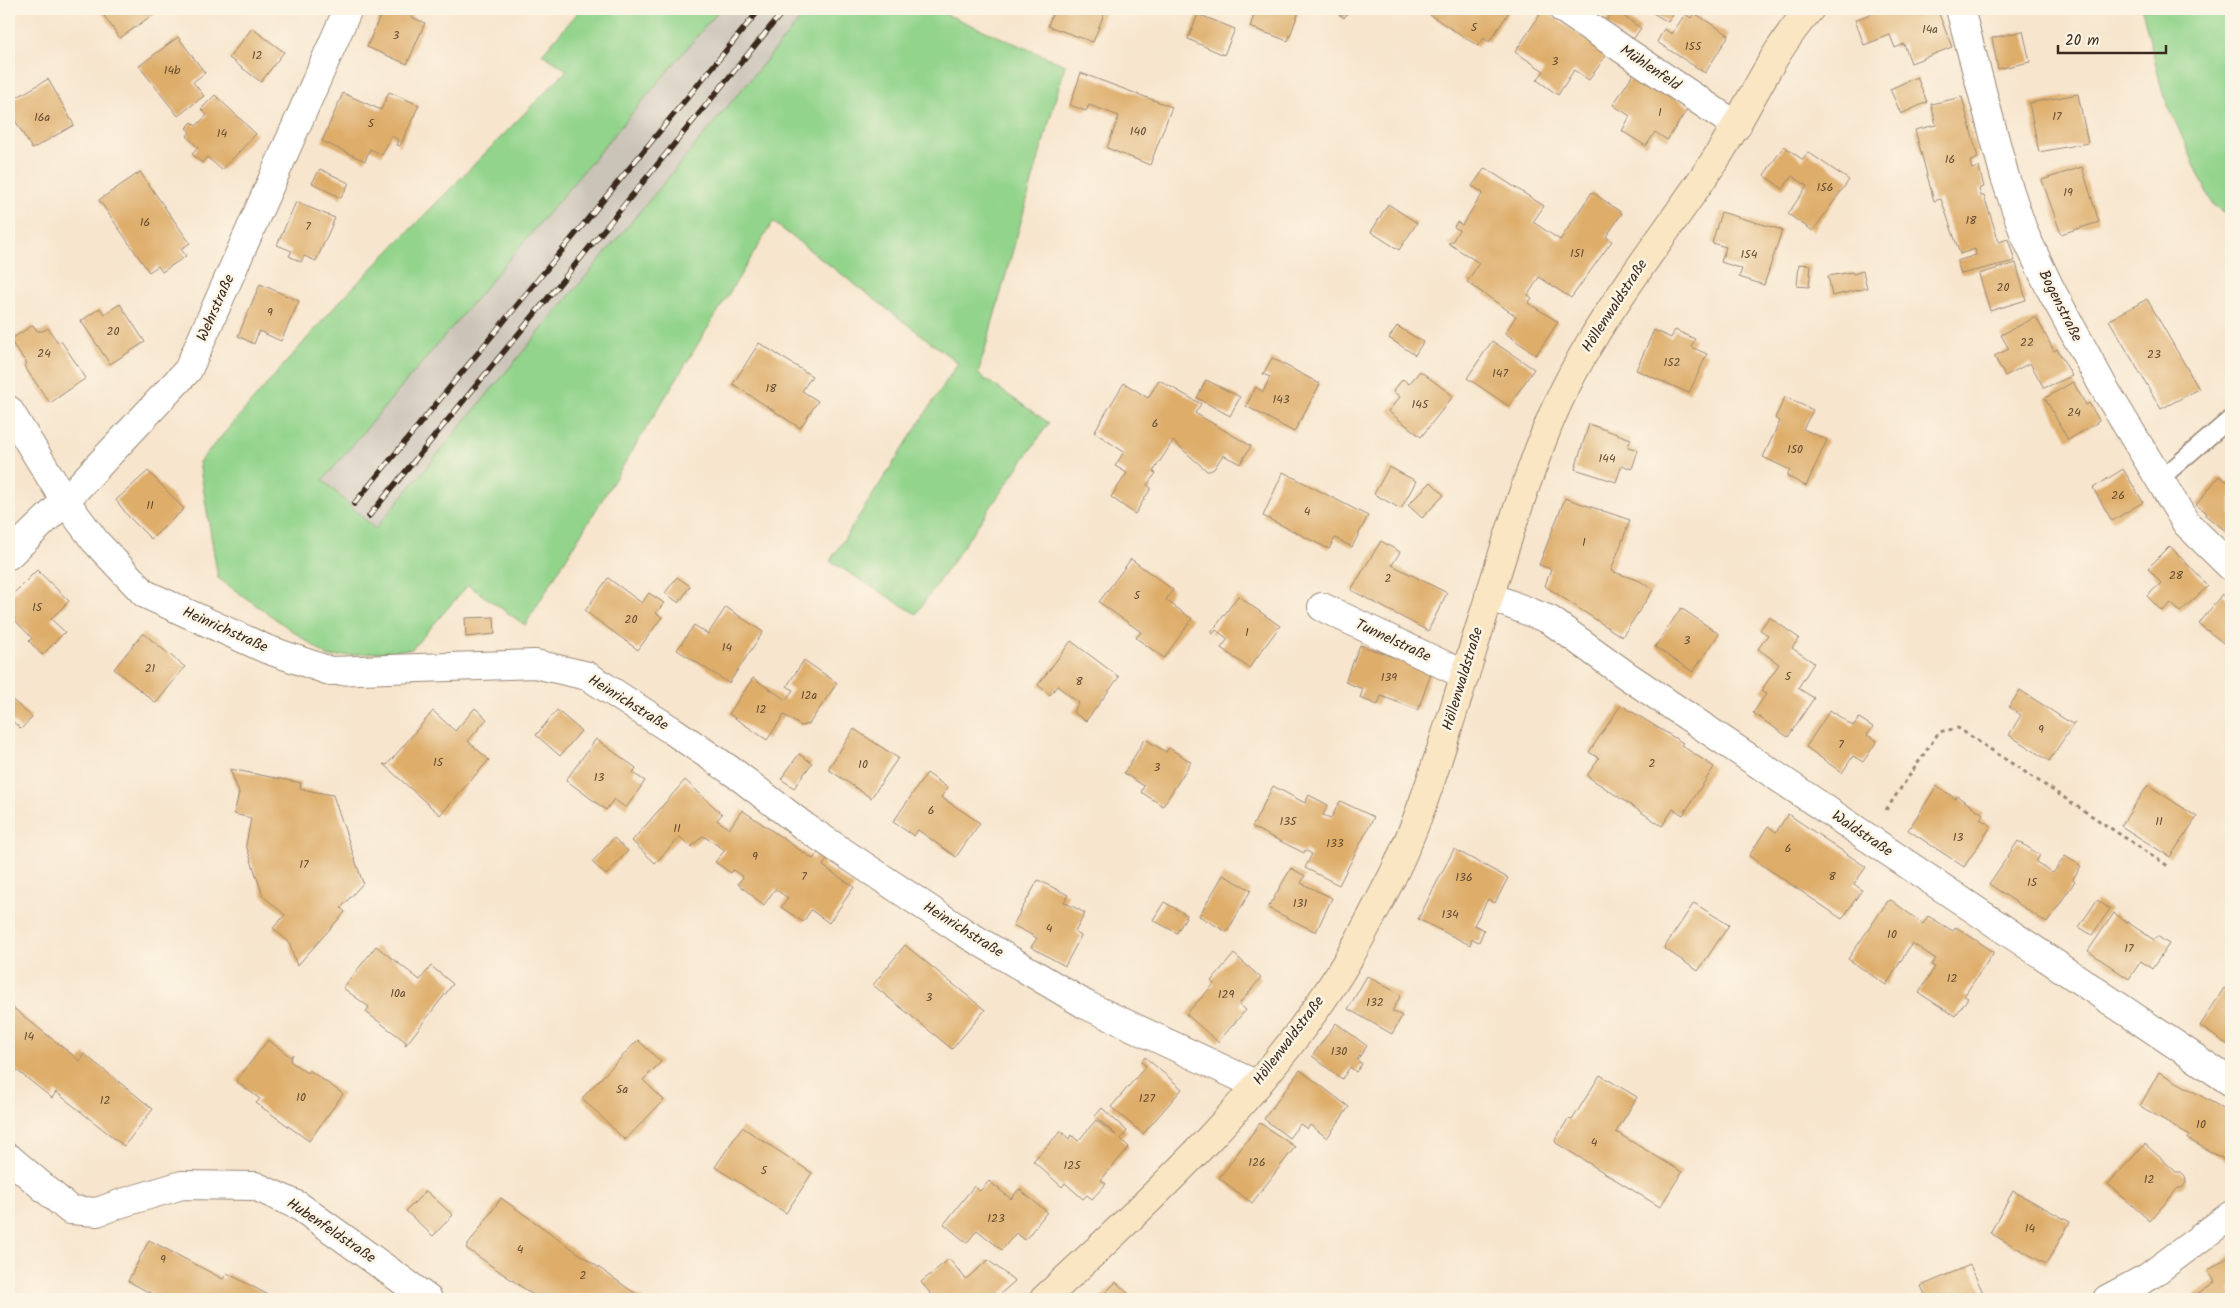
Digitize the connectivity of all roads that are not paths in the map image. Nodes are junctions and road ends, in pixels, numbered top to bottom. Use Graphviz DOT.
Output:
graph roads {
  1 [pos="348,9"];
  2 [pos="1563,9"];
  3 [pos="1810,9"];
  4 [pos="1960,9"];
  5 [pos="1737,126"];
  6 [pos="9,410"];
  7 [pos="2231,418"];
  8 [pos="2158,481"];
  9 [pos="65,500"];
  10 [pos="9,555"];
  11 [pos="2231,567"];
  12 [pos="1489,596"];
  13 [pos="1322,608"];
  14 [pos="1465,675"];
  15 [pos="2231,1082"];
  16 [pos="1257,1085"];
  17 [pos="9,1158"];
  18 [pos="2231,1214"];
  19 [pos="428,1299"];
  20 [pos="1044,1299"];
  21 [pos="2107,1299"];
  1 -- 9 [label="street, Wehrstraße"];
  2 -- 5 [label="street, Mühlenfeld"];
  3 -- 5 [label="street, Höllenwaldstraße"];
  4 -- 8 [label="street, Bogenstraße"];
  5 -- 12 [label="street, Höllenwaldstraße"];
  6 -- 9 [label="street, Heinrichstraße"];
  7 -- 8 [label="lane"];
  8 -- 11 [label="street, Bogenstraße"];
  9 -- 10 [label="street, Wehrstraße"];
  9 -- 16 [label="street, Heinrichstraße"];
  12 -- 14 [label="street, Höllenwaldstraße"];
  12 -- 15 [label="street, Waldstraße"];
  13 -- 14 [label="street, Tunnelstraße"];
  14 -- 16 [label="street, Höllenwaldstraße"];
  16 -- 20 [label="street, Höllenwaldstraße"];
  17 -- 19 [label="street, Hubenfeldstraße"];
  18 -- 21 [label="street"];
}
